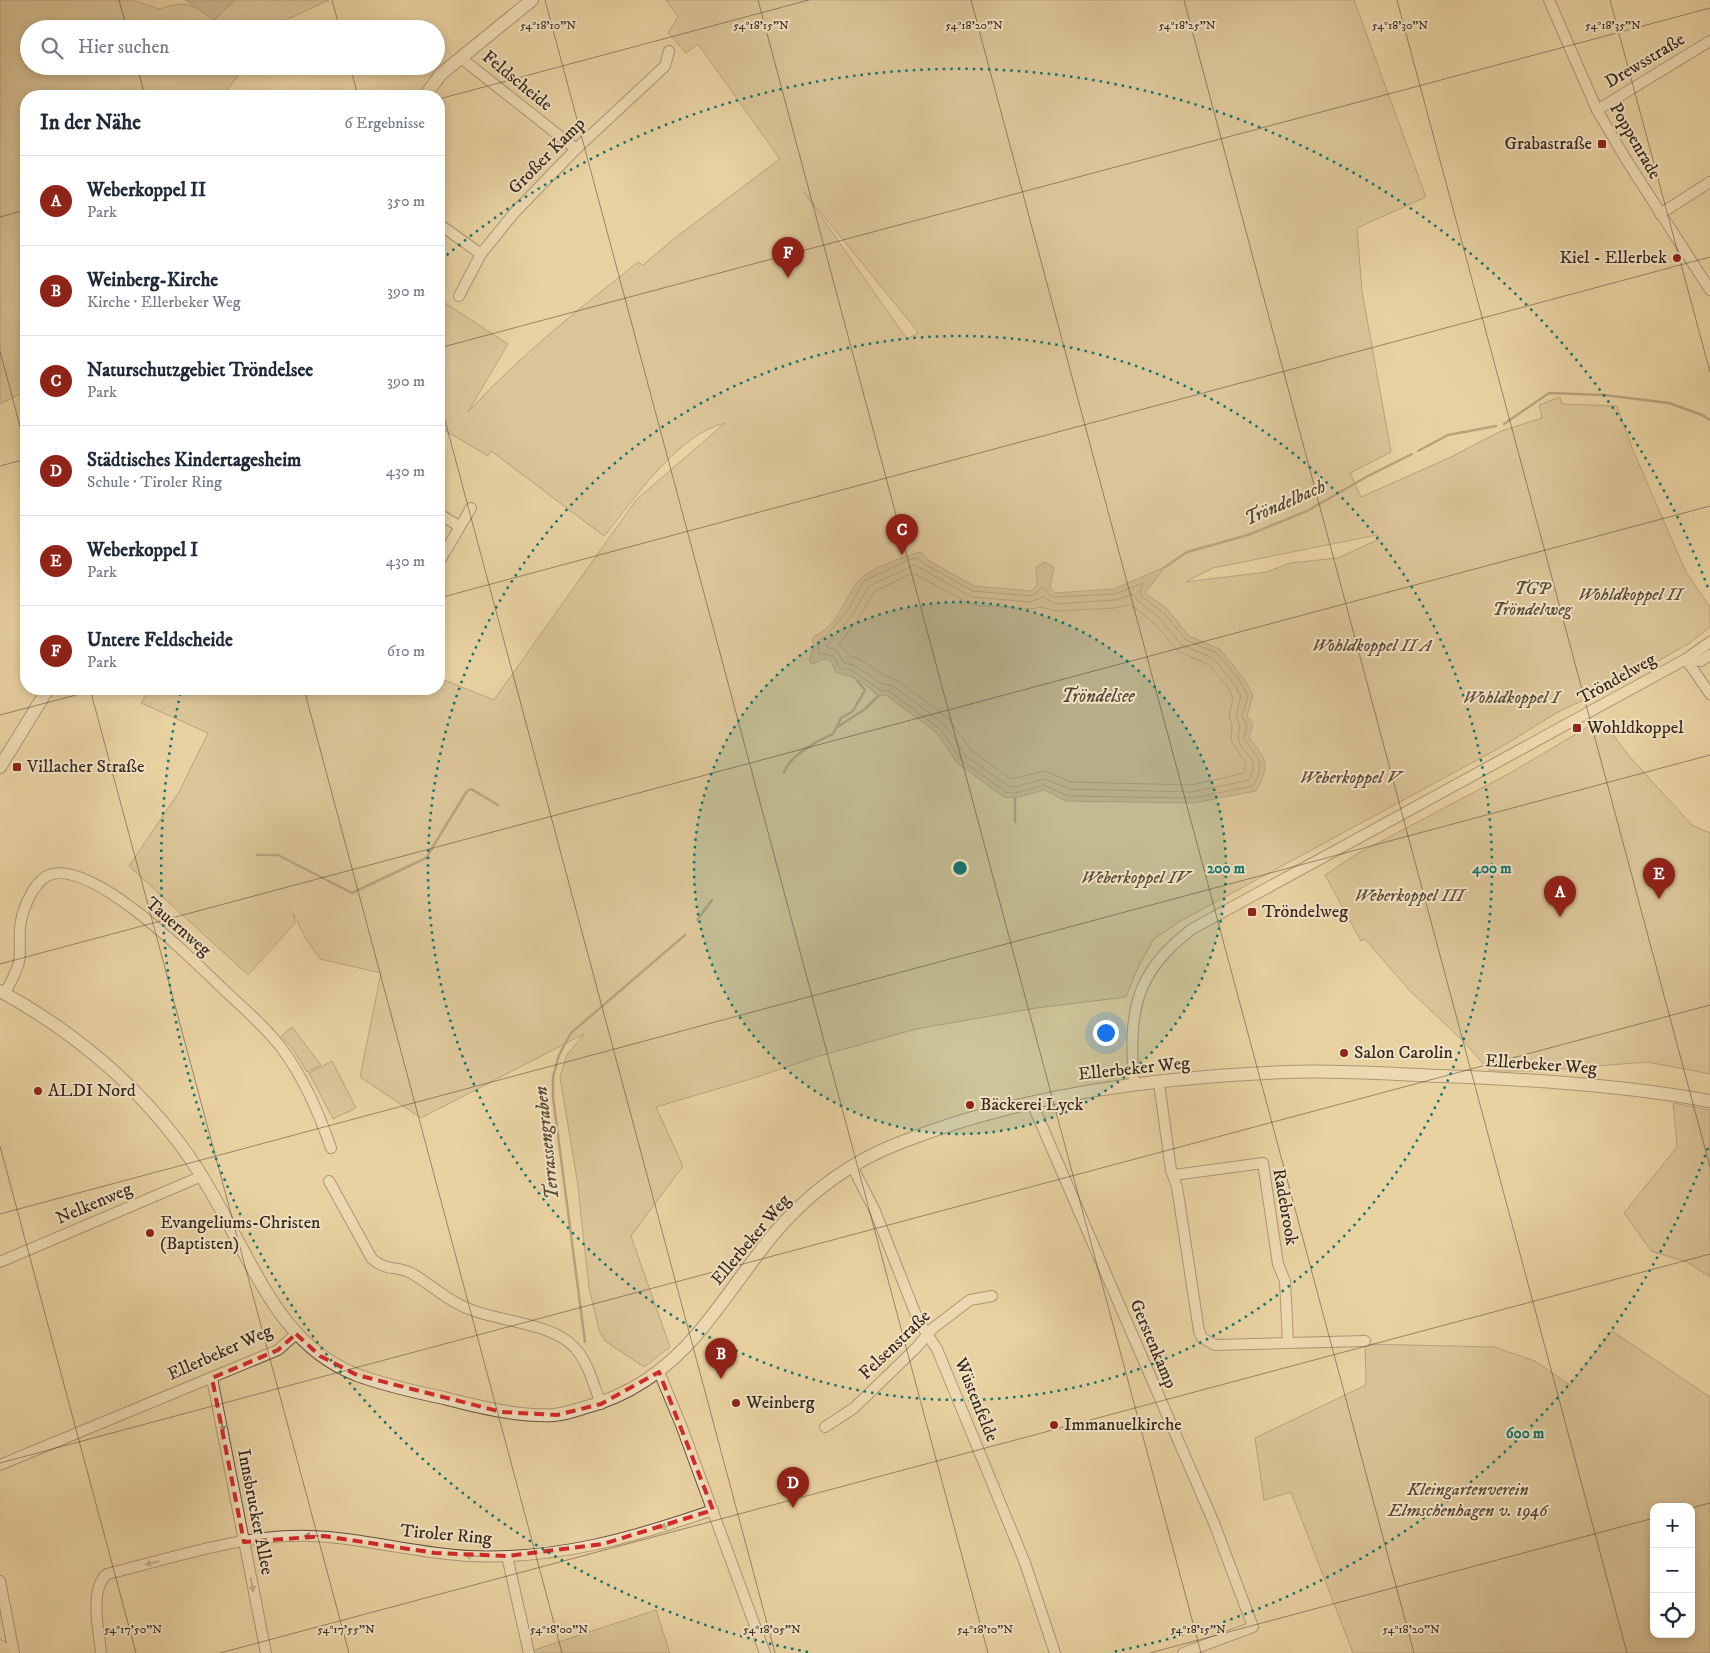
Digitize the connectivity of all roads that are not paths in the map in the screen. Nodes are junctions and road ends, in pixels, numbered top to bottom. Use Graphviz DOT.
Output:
graph roads {
  1 [pos="532,0"];
  2 [pos="1549,0"];
  3 [pos="1710,41"];
  4 [pos="669,51"];
  5 [pos="461,58"];
  6 [pos="445,71"];
  7 [pos="441,75"];
  8 [pos="430,90"];
  9 [pos="1597,110"];
  10 [pos="576,149"];
  11 [pos="1710,182"];
  12 [pos="1660,214"];
  13 [pos="445,228"];
  14 [pos="481,254"];
  15 [pos="1710,290"];
  16 [pos="459,296"];
  17 [pos="471,508"];
  18 [pos="445,518"];
  19 [pos="459,526"];
  20 [pos="445,553"];
  21 [pos="1710,642"];
  22 [pos="1710,655"];
  23 [pos="1686,659"];
  24 [pos="1710,694"];
  25 [pos="44,695"];
  26 [pos="0,767"];
  27 [pos="3,992"];
  28 [pos="1159,1083"];
  29 [pos="1134,1085"];
  30 [pos="1710,1101"];
  31 [pos="1032,1103"];
  32 [pos="331,1148"];
  33 [pos="852,1166"];
  34 [pos="1174,1174"];
  35 [pos="202,1176"];
  36 [pos="329,1181"];
  37 [pos="0,1262"];
  38 [pos="992,1296"];
  39 [pos="296,1334"];
  40 [pos="927,1336"];
  41 [pos="1365,1341"];
  42 [pos="1288,1342"];
  43 [pos="659,1372"];
  44 [pos="212,1378"];
  45 [pos="601,1404"];
  46 [pos="825,1427"];
  47 [pos="0,1465"];
  48 [pos="713,1510"];
  49 [pos="244,1542"];
  50 [pos="506,1556"];
  51 [pos="0,1581"];
  52 [pos="0,1649"];
  53 [pos="2,1653"];
  54 [pos="14,1653"];
  55 [pos="101,1653"];
  56 [pos="266,1653"];
  57 [pos="529,1653"];
  58 [pos="765,1653"];
  59 [pos="1056,1653"];
  60 [pos="1183,1653"];
  1 -- 5 [label="street"];
  2 -- 9 [label="street, Poppenrade"];
  3 -- 9 [label="street, Drewsstraße"];
  4 -- 10 [label="street, Großer Kamp"];
  5 -- 6 [label="street"];
  5 -- 10 [label="street, Feldscheide"];
  7 -- 8 [label="street"];
  9 -- 12 [label="street, Poppenrade"];
  10 -- 14 [label="street, Großer Kamp"];
  11 -- 12 [label="street"];
  12 -- 15 [label="street, Poppenrade"];
  13 -- 14 [label="street"];
  14 -- 16 [label="street, Großer Kamp"];
  17 -- 19 [label="street"];
  18 -- 19 [label="street"];
  19 -- 20 [label="street"];
  21 -- 23 [label="street, Tröndelweg"];
  22 -- 23 [label="street, Tröndelweg"];
  23 -- 24 [label="street"];
  23 -- 29 [label="street, Tröndelweg"];
  25 -- 26 [label="street"];
  27 -- 32 [label="street, Tauernweg"];
  27 -- 35 [label="street"];
  28 -- 29 [label="street, Ellerbeker Weg"];
  28 -- 30 [label="street, Ellerbeker Weg"];
  28 -- 34 [label="street"];
  29 -- 31 [label="street, Ellerbeker Weg"];
  31 -- 33 [label="street, Ellerbeker Weg"];
  31 -- 60 [label="street, Gerstenkamp"];
  33 -- 40 [label="street, Wüstenfelde"];
  33 -- 43 [label="street, Ellerbeker Weg"];
  34 -- 42 [label="street"];
  34 -- 42 [label="street, Radebrook"];
  35 -- 37 [label="street, Nelkenweg"];
  35 -- 39 [label="street"];
  36 -- 45 [label="street"];
  38 -- 40 [label="street, Felsenstraße"];
  39 -- 44 [label="street, Ellerbeker Weg"];
  39 -- 45 [label="street, Ellerbeker Weg"];
  40 -- 46 [label="street, Felsenstraße"];
  40 -- 59 [label="street, Wüstenfelde"];
  41 -- 42 [label="street"];
  43 -- 45 [label="street, Ellerbeker Weg"];
  43 -- 48 [label="street"];
  44 -- 47 [label="street, Ellerbeker Weg"];
  44 -- 49 [label="street, Innsbrucker Allee, one-way"];
  48 -- 50 [label="street, Tiroler Ring, one-way"];
  48 -- 58 [label="street"];
  50 -- 49 [label="street, Tiroler Ring, one-way"];
  49 -- 55 [label="street, Tiroler Ring, one-way"];
  49 -- 56 [label="street, Innsbrucker Allee, one-way"];
  50 -- 57 [label="street"];
  51 -- 54 [label="street"];
  52 -- 53 [label="highway"];
}
